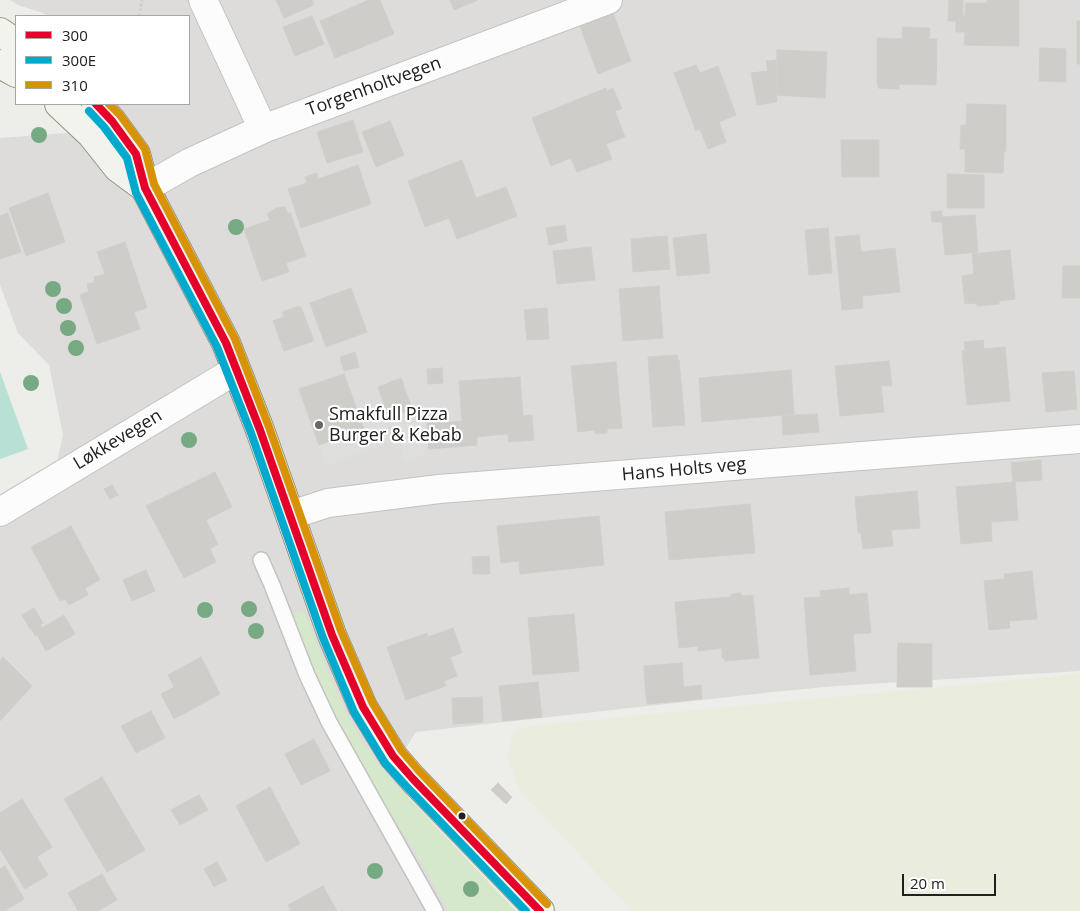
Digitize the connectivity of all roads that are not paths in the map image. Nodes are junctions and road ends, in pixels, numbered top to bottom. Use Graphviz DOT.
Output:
graph roads {
  1 [pos="203,0"];
  2 [pos="608,0"];
  3 [pos="0,32"];
  4 [pos="15,42"];
  5 [pos="0,64"];
  6 [pos="15,72"];
  7 [pos="60,105"];
  8 [pos="97,105"];
  9 [pos="263,129"];
  10 [pos="145,188"];
  11 [pos="236,370"];
  12 [pos="1080,439"];
  13 [pos="0,512"];
  14 [pos="290,515"];
  15 [pos="260,560"];
  16 [pos="436,911"];
  17 [pos="540,911"];
  1 -- 9 [label="street"];
  2 -- 9 [label="street, Torgenholtvegen"];
  3 -- 4 [label="main road"];
  5 -- 6 [label="main road"];
  7 -- 10 [label="main road"];
  8 -- 10 [label="main road"];
  9 -- 10 [label="street, Torgenholtvegen"];
  10 -- 11 [label="main road"];
  11 -- 13 [label="street, Løkkevegen"];
  11 -- 14 [label="main road"];
  12 -- 14 [label="street, Hans Holts veg"];
  14 -- 17 [label="main road"];
  15 -- 16 [label="lane"];
}
